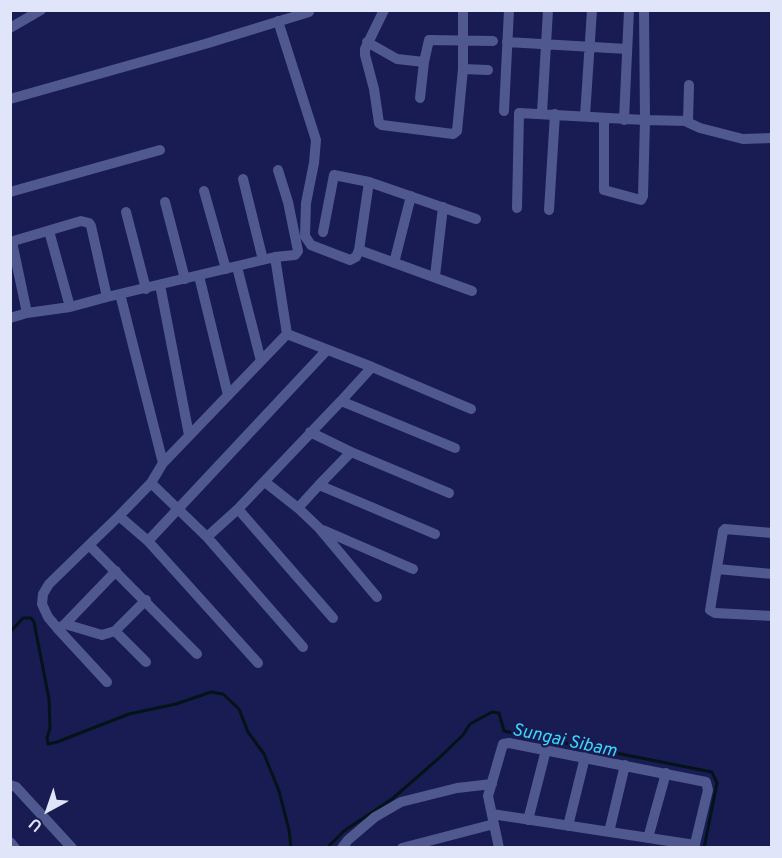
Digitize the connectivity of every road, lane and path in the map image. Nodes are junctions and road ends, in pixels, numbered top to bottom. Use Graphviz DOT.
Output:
graph roads {
  1 [pos="41,10"];
  2 [pos="384,10"];
  3 [pos="463,10"];
  4 [pos="509,10"];
  5 [pos="548,10"];
  6 [pos="592,10"];
  7 [pos="629,10"];
  8 [pos="644,10"];
  9 [pos="309,12"];
  10 [pos="278,21"];
  11 [pos="10,28"];
  12 [pos="463,39"];
  13 [pos="493,41"];
  14 [pos="367,42"];
  15 [pos="507,42"];
  16 [pos="547,45"];
  17 [pos="588,47"];
  18 [pos="627,49"];
  19 [pos="424,62"];
  20 [pos="463,69"];
  21 [pos="488,70"];
  22 [pos="689,85"];
  23 [pos="420,98"];
  24 [pos="10,99"];
  25 [pos="504,111"];
  26 [pos="542,113"];
  27 [pos="555,114"];
  28 [pos="585,116"];
  29 [pos="604,118"];
  30 [pos="624,120"];
  31 [pos="645,120"];
  32 [pos="687,122"];
  33 [pos="771,138"];
  34 [pos="160,150"];
  35 [pos="278,170"];
  36 [pos="243,179"];
  37 [pos="369,182"];
  38 [pos="204,191"];
  39 [pos="10,192"];
  40 [pos="411,196"];
  41 [pos="165,202"];
  42 [pos="443,207"];
  43 [pos="517,208"];
  44 [pos="549,210"];
  45 [pos="126,212"];
  46 [pos="476,219"];
  47 [pos="49,231"];
  48 [pos="323,231"];
  49 [pos="11,242"];
  50 [pos="359,250"];
  51 [pos="275,257"];
  52 [pos="263,260"];
  53 [pos="394,263"];
  54 [pos="237,267"];
  55 [pos="226,269"];
  56 [pos="199,276"];
  57 [pos="435,276"];
  58 [pos="185,279"];
  59 [pos="160,285"];
  60 [pos="146,289"];
  61 [pos="472,291"];
  62 [pos="120,294"];
  63 [pos="107,297"];
  64 [pos="70,308"];
  65 [pos="27,313"];
  66 [pos="10,318"];
  67 [pos="287,334"];
  68 [pos="327,350"];
  69 [pos="261,361"];
  70 [pos="372,367"];
  71 [pos="228,395"];
  72 [pos="341,401"];
  73 [pos="471,409"];
  74 [pos="310,432"];
  75 [pos="189,435"];
  76 [pos="455,448"];
  77 [pos="351,452"];
  78 [pos="163,463"];
  79 [pos="265,482"];
  80 [pos="151,483"];
  81 [pos="319,485"];
  82 [pos="449,493"];
  83 [pos="298,508"];
  84 [pos="177,509"];
  85 [pos="238,510"];
  86 [pos="119,516"];
  87 [pos="319,528"];
  88 [pos="771,533"];
  89 [pos="435,534"];
  90 [pos="207,537"];
  91 [pos="148,541"];
  92 [pos="89,545"];
  93 [pos="413,569"];
  94 [pos="717,569"];
  95 [pos="116,571"];
  96 [pos="771,574"];
  97 [pos="377,597"];
  98 [pos="146,600"];
  99 [pos="771,616"];
  100 [pos="333,618"];
  101 [pos="62,626"];
  102 [pos="115,631"];
  103 [pos="303,646"];
  104 [pos="196,654"];
  105 [pos="146,662"];
  106 [pos="258,663"];
  107 [pos="107,682"];
  108 [pos="546,750"];
  109 [pos="585,757"];
  110 [pos="625,765"];
  111 [pos="666,773"];
  112 [pos="492,784"];
  113 [pos="10,785"];
  114 [pos="493,819"];
  115 [pos="528,819"];
  116 [pos="568,826"];
  117 [pos="609,832"];
  118 [pos="648,838"];
  119 [pos="10,842"];
  120 [pos="694,846"];
  121 [pos="15,848"];
  122 [pos="72,848"];
  123 [pos="342,848"];
  124 [pos="402,848"];
  125 [pos="499,848"];
  1 -- 11 [label="street"];
  2 -- 14 [label="street"];
  3 -- 12 [label="street"];
  4 -- 15 [label="street"];
  5 -- 16 [label="street"];
  6 -- 17 [label="street"];
  7 -- 18 [label="street"];
  8 -- 31 [label="street"];
  9 -- 10 [label="street"];
  10 -- 24 [label="street"];
  10 -- 50 [label="street"];
  12 -- 13 [label="street"];
  12 -- 19 [label="street"];
  12 -- 20 [label="street"];
  14 -- 19 [label="street"];
  14 -- 20 [label="street"];
  15 -- 16 [label="street"];
  15 -- 25 [label="street"];
  16 -- 17 [label="street"];
  16 -- 26 [label="street"];
  17 -- 18 [label="street"];
  17 -- 28 [label="street"];
  18 -- 30 [label="street"];
  19 -- 23 [label="street"];
  20 -- 21 [label="street"];
  22 -- 32 [label="street"];
  26 -- 27 [label="street"];
  26 -- 43 [label="street"];
  27 -- 28 [label="street"];
  27 -- 44 [label="street"];
  28 -- 29 [label="street"];
  29 -- 30 [label="street"];
  29 -- 31 [label="street"];
  30 -- 31 [label="street"];
  31 -- 32 [label="street"];
  32 -- 33 [label="street"];
  34 -- 39 [label="street"];
  35 -- 51 [label="street"];
  36 -- 52 [label="street"];
  37 -- 40 [label="street"];
  37 -- 48 [label="street"];
  37 -- 50 [label="street"];
  38 -- 55 [label="street"];
  40 -- 42 [label="street"];
  40 -- 53 [label="street"];
  41 -- 58 [label="street"];
  42 -- 46 [label="street"];
  42 -- 57 [label="street"];
  45 -- 60 [label="street"];
  47 -- 49 [label="street"];
  47 -- 63 [label="street"];
  47 -- 64 [label="street"];
  49 -- 65 [label="street"];
  50 -- 53 [label="street"];
  51 -- 52 [label="street"];
  51 -- 67 [label="street"];
  52 -- 54 [label="street"];
  53 -- 57 [label="street"];
  54 -- 55 [label="street"];
  54 -- 69 [label="street"];
  55 -- 56 [label="street"];
  56 -- 58 [label="street"];
  56 -- 71 [label="street"];
  57 -- 61 [label="street"];
  58 -- 59 [label="street"];
  59 -- 60 [label="street"];
  59 -- 75 [label="street"];
  60 -- 62 [label="street"];
  62 -- 63 [label="street"];
  62 -- 78 [label="street"];
  63 -- 64 [label="street"];
  64 -- 65 [label="street"];
  65 -- 66 [label="street"];
  67 -- 68 [label="street"];
  67 -- 69 [label="street"];
  68 -- 70 [label="street"];
  68 -- 84 [label="street"];
  69 -- 71 [label="street"];
  70 -- 72 [label="street"];
  70 -- 73 [label="street"];
  71 -- 75 [label="street"];
  72 -- 74 [label="street"];
  72 -- 76 [label="street"];
  74 -- 77 [label="street"];
  74 -- 79 [label="street"];
  75 -- 78 [label="street"];
  77 -- 81 [label="street"];
  77 -- 82 [label="street"];
  78 -- 80 [label="street"];
  79 -- 83 [label="street"];
  79 -- 85 [label="street"];
  80 -- 84 [label="street"];
  80 -- 86 [label="street"];
  81 -- 83 [label="street"];
  81 -- 89 [label="street"];
  83 -- 87 [label="street"];
  84 -- 90 [label="street"];
  84 -- 91 [label="street"];
  85 -- 90 [label="street"];
  85 -- 100 [label="street"];
  86 -- 91 [label="street"];
  86 -- 92 [label="street"];
  87 -- 93 [label="street"];
  87 -- 97 [label="street"];
  88 -- 94 [label="street"];
  90 -- 103 [label="street"];
  91 -- 106 [label="street"];
  92 -- 95 [label="street"];
  92 -- 101 [label="street"];
  94 -- 96 [label="street"];
  94 -- 99 [label="street"];
  95 -- 98 [label="street"];
  95 -- 101 [label="street"];
  98 -- 102 [label="street"];
  98 -- 104 [label="street"];
  101 -- 102 [label="street"];
  101 -- 107 [label="street"];
  102 -- 105 [label="street"];
  108 -- 109 [label="street"];
  108 -- 112 [label="street"];
  108 -- 115 [label="street"];
  109 -- 110 [label="street"];
  109 -- 116 [label="street"];
  110 -- 111 [label="street"];
  110 -- 117 [label="street"];
  111 -- 118 [label="street"];
  111 -- 120 [label="street"];
  112 -- 114 [label="street"];
  112 -- 123 [label="street"];
  113 -- 122 [label="street"];
  114 -- 115 [label="street"];
  114 -- 124 [label="street"];
  114 -- 125 [label="street"];
  115 -- 116 [label="street"];
  116 -- 117 [label="street"];
  117 -- 118 [label="street"];
  118 -- 120 [label="street"];
  119 -- 121 [label="street"];
}
